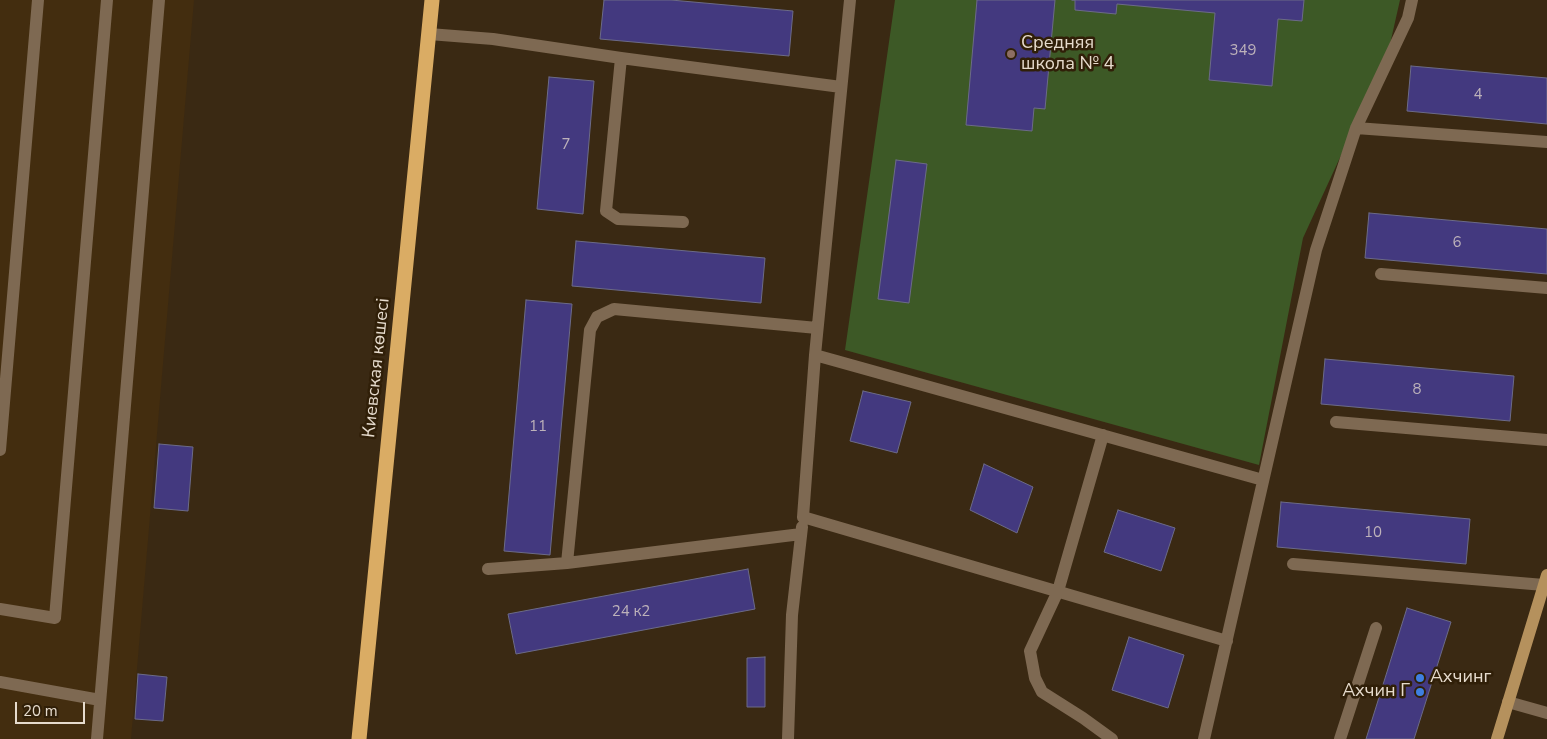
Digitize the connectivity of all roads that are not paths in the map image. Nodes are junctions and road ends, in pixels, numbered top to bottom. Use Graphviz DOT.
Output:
graph roads {
  1 [pos="38,0"];
  2 [pos="107,0"];
  3 [pos="159,0"];
  4 [pos="432,0"];
  5 [pos="850,0"];
  6 [pos="1412,0"];
  7 [pos="429,34"];
  8 [pos="621,58"];
  9 [pos="841,87"];
  10 [pos="1356,128"];
  11 [pos="1547,142"];
  12 [pos="683,222"];
  13 [pos="1381,274"];
  14 [pos="1547,288"];
  15 [pos="817,328"];
  16 [pos="815,355"];
  17 [pos="1336,422"];
  18 [pos="1102,435"];
  19 [pos="1547,440"];
  20 [pos="0,450"];
  21 [pos="1264,480"];
  22 [pos="803,517"];
  23 [pos="801,534"];
  24 [pos="567,563"];
  25 [pos="1293,564"];
  26 [pos="488,569"];
  27 [pos="1546,580"];
  28 [pos="1058,591"];
  29 [pos="0,609"];
  30 [pos="1376,628"];
  31 [pos="1227,640"];
  32 [pos="0,682"];
  33 [pos="100,700"];
  34 [pos="1508,702"];
  35 [pos="1547,713"];
  36 [pos="97,739"];
  37 [pos="359,739"];
  38 [pos="788,739"];
  39 [pos="1112,739"];
  40 [pos="1204,739"];
  41 [pos="1340,739"];
  42 [pos="1497,739"];
  1 -- 20 [label="lane"];
  2 -- 29 [label="lane"];
  3 -- 33 [label="lane"];
  4 -- 7 [label="highway, Киевская көшесі"];
  5 -- 9 [label="lane"];
  6 -- 10 [label="lane"];
  7 -- 8 [label="lane"];
  7 -- 37 [label="highway, Киевская көшесі"];
  8 -- 9 [label="lane"];
  8 -- 12 [label="lane"];
  9 -- 15 [label="lane"];
  10 -- 11 [label="lane"];
  10 -- 21 [label="lane"];
  13 -- 14 [label="lane"];
  15 -- 16 [label="lane"];
  15 -- 24 [label="lane"];
  16 -- 18 [label="lane"];
  16 -- 22 [label="lane"];
  17 -- 19 [label="lane"];
  18 -- 21 [label="lane"];
  18 -- 28 [label="lane"];
  21 -- 31 [label="lane"];
  22 -- 23 [label="lane"];
  22 -- 28 [label="lane"];
  23 -- 24 [label="lane"];
  23 -- 38 [label="lane"];
  24 -- 26 [label="lane"];
  25 -- 27 [label="lane"];
  27 -- 34 [label="main road"];
  28 -- 31 [label="lane"];
  28 -- 39 [label="lane"];
  30 -- 41 [label="lane"];
  31 -- 40 [label="lane"];
  32 -- 33 [label="lane"];
  33 -- 36 [label="lane"];
  34 -- 35 [label="lane"];
  34 -- 42 [label="main road"];
}
